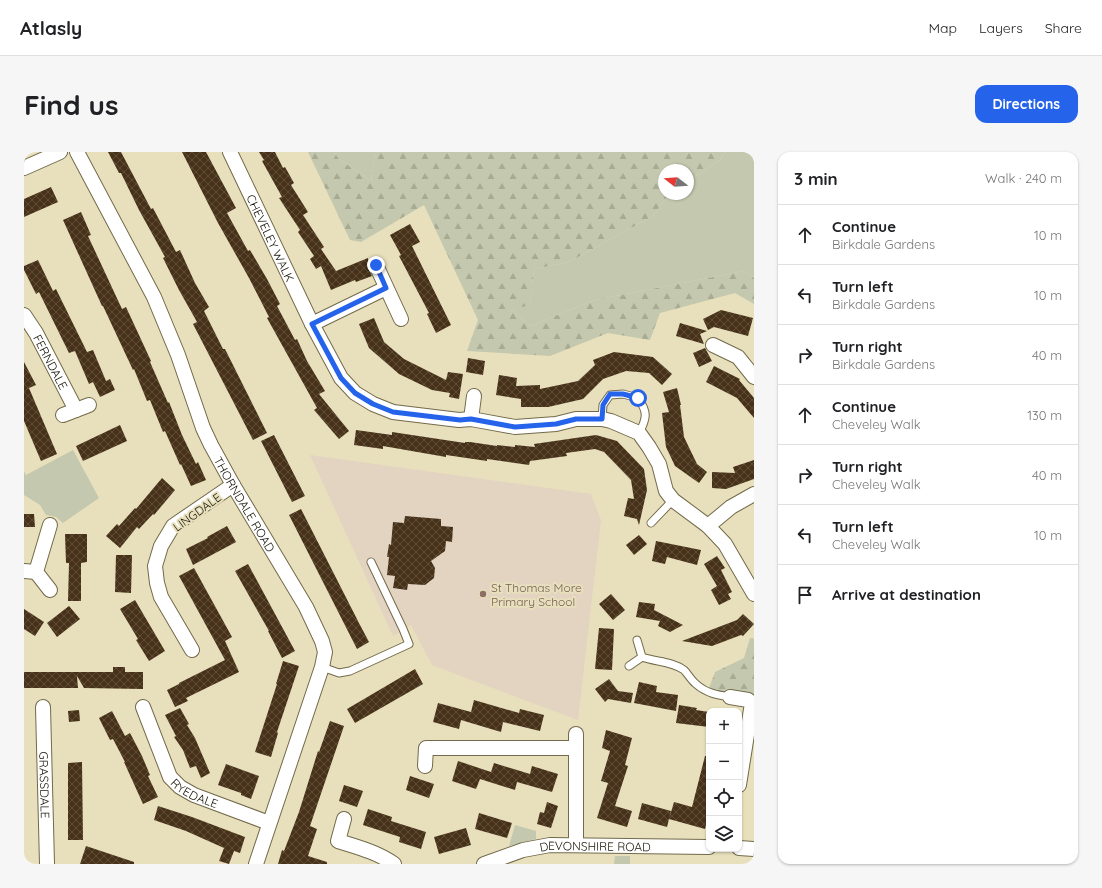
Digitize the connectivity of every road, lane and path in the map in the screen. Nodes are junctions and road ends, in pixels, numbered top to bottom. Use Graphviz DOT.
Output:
graph roads {
  1 [pos="60,152"];
  2 [pos="77,152"];
  3 [pos="230,152"];
  4 [pos="24,168"];
  5 [pos="376,265"];
  6 [pos="386,288"];
  7 [pos="24,315"];
  8 [pos="401,319"];
  9 [pos="312,324"];
  10 [pos="713,345"];
  11 [pos="754,377"];
  12 [pos="474,396"];
  13 [pos="76,410"];
  14 [pos="471,419"];
  15 [pos="602,419"];
  16 [pos="639,433"];
  17 [pos="233,485"];
  18 [pos="754,494"];
  19 [pos="673,500"];
  20 [pos="651,523"];
  21 [pos="50,525"];
  22 [pos="708,526"];
  23 [pos="371,562"];
  24 [pos="30,572"];
  25 [pos="50,590"];
  26 [pos="754,594"];
  27 [pos="637,640"];
  28 [pos="192,652"];
  29 [pos="642,657"];
  30 [pos="630,666"];
  31 [pos="322,668"];
  32 [pos="730,697"];
  33 [pos="43,707"];
  34 [pos="143,707"];
  35 [pos="425,766"];
  36 [pos="740,780"];
  37 [pos="344,819"];
  38 [pos="269,823"];
  39 [pos="576,845"];
  40 [pos="706,847"];
  41 [pos="742,848"];
  42 [pos="754,849"];
  43 [pos="47,864"];
  44 [pos="256,864"];
  45 [pos="394,864"];
  46 [pos="484,864"];
  1 -- 4 [label="street"];
  2 -- 17 [label="street, THORNDALE ROAD"];
  3 -- 9 [label="street, CHEVELEY WALK"];
  5 -- 6 [label="street"];
  6 -- 8 [label="street"];
  6 -- 9 [label="street"];
  7 -- 13 [label="street, FERNDALE"];
  9 -- 14 [label="street, CHEVELEY WALK"];
  10 -- 11 [label="street"];
  12 -- 14 [label="street"];
  14 -- 15 [label="street, CHEVELEY WALK"];
  15 -- 16 [label="street, CHEVELEY WALK"];
  15 -- 16 [label="lane"];
  16 -- 19 [label="street"];
  17 -- 28 [label="street, LINGDALE"];
  17 -- 31 [label="street, THORNDALE ROAD"];
  18 -- 22 [label="street"];
  19 -- 20 [label="lane"];
  19 -- 22 [label="street"];
  21 -- 24 [label="street"];
  22 -- 26 [label="street"];
  23 -- 31 [label="lane"];
  24 -- 25 [label="street"];
  27 -- 29 [label="lane"];
  29 -- 30 [label="lane"];
  29 -- 32 [label="lane"];
  31 -- 38 [label="street, THORNDALE ROAD"];
  32 -- 36 [label="street"];
  33 -- 43 [label="street, GRASSDALE"];
  34 -- 38 [label="street, RYEDALE"];
  35 -- 39 [label="street"];
  37 -- 45 [label="street"];
  38 -- 44 [label="street, THORNDALE ROAD"];
  39 -- 40 [label="street, DEVONSHIRE ROAD"];
  39 -- 46 [label="street, DEVONSHIRE ROAD"];
  41 -- 42 [label="street"];
}
